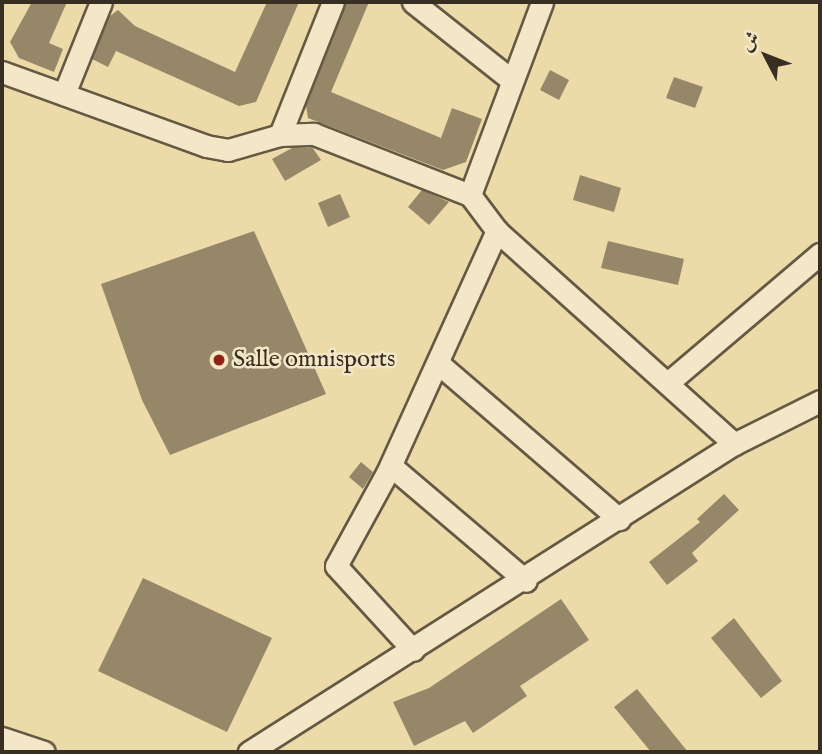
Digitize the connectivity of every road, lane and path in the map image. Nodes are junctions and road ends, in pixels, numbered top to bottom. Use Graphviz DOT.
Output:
graph roads {
  1 [pos="101,2"];
  2 [pos="332,2"];
  3 [pos="413,2"];
  4 [pos="542,2"];
  5 [pos="2,72"];
  6 [pos="510,79"];
  7 [pos="64,94"];
  8 [pos="280,135"];
  9 [pos="470,195"];
  10 [pos="497,231"];
  11 [pos="820,254"];
  12 [pos="439,364"];
  13 [pos="670,381"];
  14 [pos="815,409"];
  15 [pos="734,444"];
  16 [pos="391,466"];
  17 [pos="619,519"];
  18 [pos="526,581"];
  19 [pos="413,650"];
  20 [pos="2,738"];
  21 [pos="44,752"];
  22 [pos="249,752"];
  1 -- 7 [label="street"];
  2 -- 8 [label="street"];
  3 -- 6 [label="street"];
  4 -- 6 [label="street"];
  5 -- 7 [label="street"];
  6 -- 9 [label="street"];
  7 -- 8 [label="street"];
  8 -- 9 [label="street"];
  9 -- 10 [label="street"];
  10 -- 12 [label="street"];
  10 -- 13 [label="street"];
  11 -- 13 [label="street"];
  12 -- 16 [label="street"];
  12 -- 17 [label="street"];
  13 -- 15 [label="street"];
  14 -- 15 [label="street"];
  15 -- 17 [label="street"];
  16 -- 18 [label="street"];
  16 -- 19 [label="street"];
  17 -- 18 [label="street"];
  18 -- 19 [label="street"];
  19 -- 22 [label="street"];
  20 -- 21 [label="street"];
}
